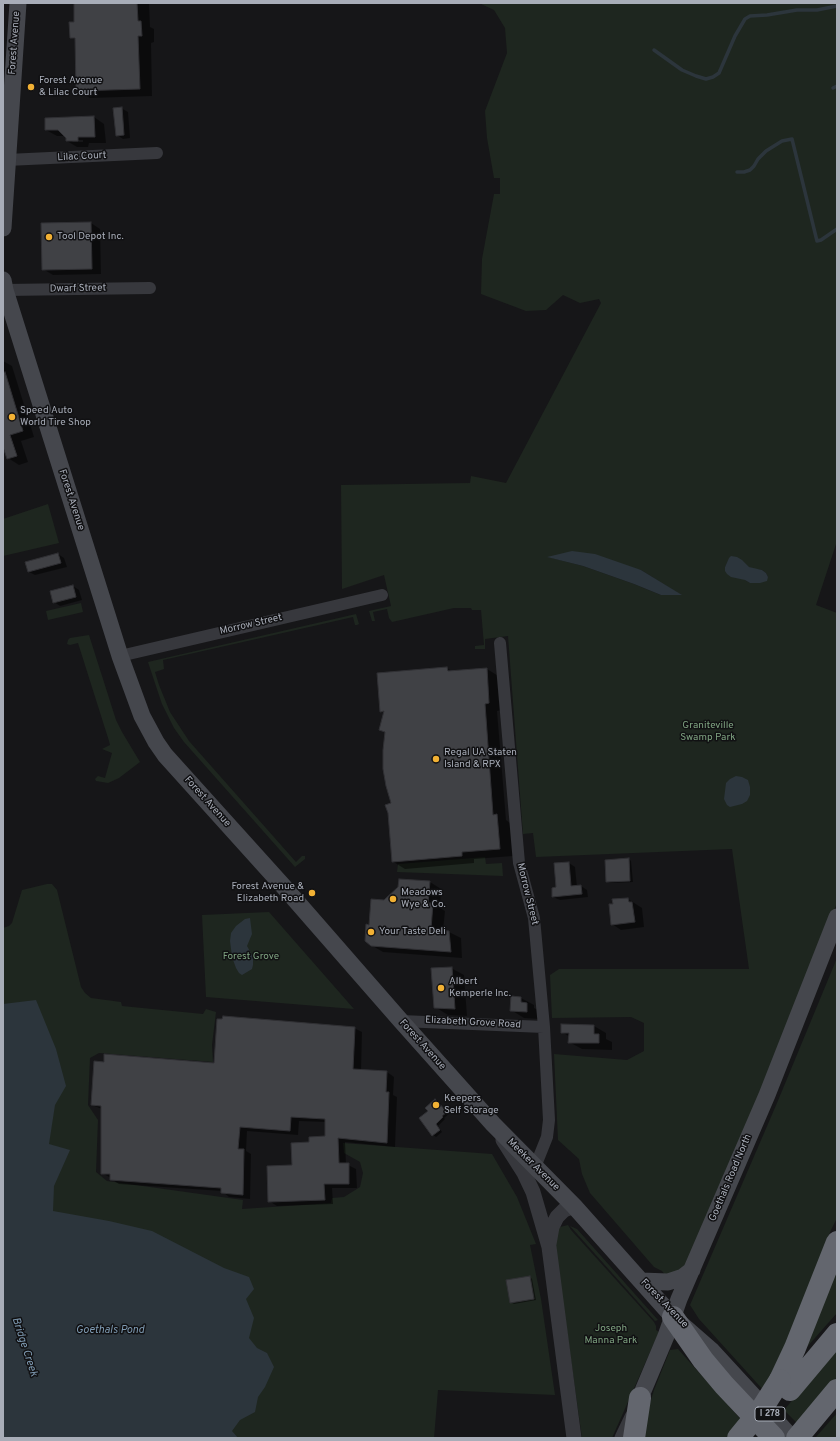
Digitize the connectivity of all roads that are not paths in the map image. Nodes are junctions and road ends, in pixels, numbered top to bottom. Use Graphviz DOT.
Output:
graph roads {
  1 [pos="18,3"];
  2 [pos="157,153"];
  3 [pos="7,160"];
  4 [pos="3,228"];
  5 [pos="4,285"];
  6 [pos="150,288"];
  7 [pos="382,595"];
  8 [pos="500,643"];
  9 [pos="120,656"];
  10 [pos="837,917"];
  11 [pos="401,1021"];
  12 [pos="544,1027"];
  13 [pos="493,1124"];
  14 [pos="535,1167"];
  15 [pos="574,1206"];
  16 [pos="837,1242"];
  17 [pos="549,1247"];
  18 [pos="692,1270"];
  19 [pos="641,1281"];
  20 [pos="673,1317"];
  21 [pos="837,1334"];
  22 [pos="785,1385"];
  23 [pos="837,1390"];
  24 [pos="640,1398"];
  25 [pos="837,1404"];
  26 [pos="814,1427"];
  27 [pos="574,1438"];
  28 [pos="622,1438"];
  29 [pos="634,1438"];
  30 [pos="738,1438"];
  31 [pos="749,1438"];
  32 [pos="774,1438"];
  33 [pos="792,1438"];
  34 [pos="798,1438"];
  1 -- 3 [label="main road, Forest Avenue"];
  2 -- 3 [label="street, Lilac Court"];
  3 -- 4 [label="main road, Forest Avenue"];
  5 -- 6 [label="street, Dwarf Street"];
  5 -- 9 [label="main road, Forest Avenue"];
  7 -- 9 [label="street, Morrow Street"];
  8 -- 12 [label="street, Morrow Street"];
  9 -- 11 [label="main road, Forest Avenue"];
  10 -- 18 [label="main road, Goethals Road North"];
  11 -- 12 [label="street, Elizabeth Grove Road"];
  11 -- 13 [label="main road, Forest Avenue"];
  12 -- 14 [label="street, Morrow Street"];
  13 -- 14 [label="main road, Meeker Avenue"];
  13 -- 17 [label="street, Forest Avenue"];
  14 -- 15 [label="main road, Meeker Avenue"];
  15 -- 17 [label="street, Forest Avenue"];
  15 -- 19 [label="main road, Forest Avenue"];
  16 -- 22 [label="highway"];
  17 -- 27 [label="street, Forest Avenue"];
  18 -- 19 [label="main road"];
  18 -- 20 [label="main road, Goethals Road North"];
  19 -- 20 [label="main road, Forest Avenue"];
  20 -- 24 [label="main road, Goethals Road North"];
  20 -- 32 [label="highway"];
  20 -- 33 [label="main road, Forest Avenue"];
  21 -- 22 [label="highway"];
  22 -- 30 [label="highway, bridge"];
  22 -- 31 [label="highway, I 278"];
  23 -- 26 [label="highway"];
  24 -- 28 [label="street, Goethals Road North"];
  24 -- 29 [label="highway"];
  25 -- 26 [label="highway"];
  26 -- 34 [label="highway"];
}
